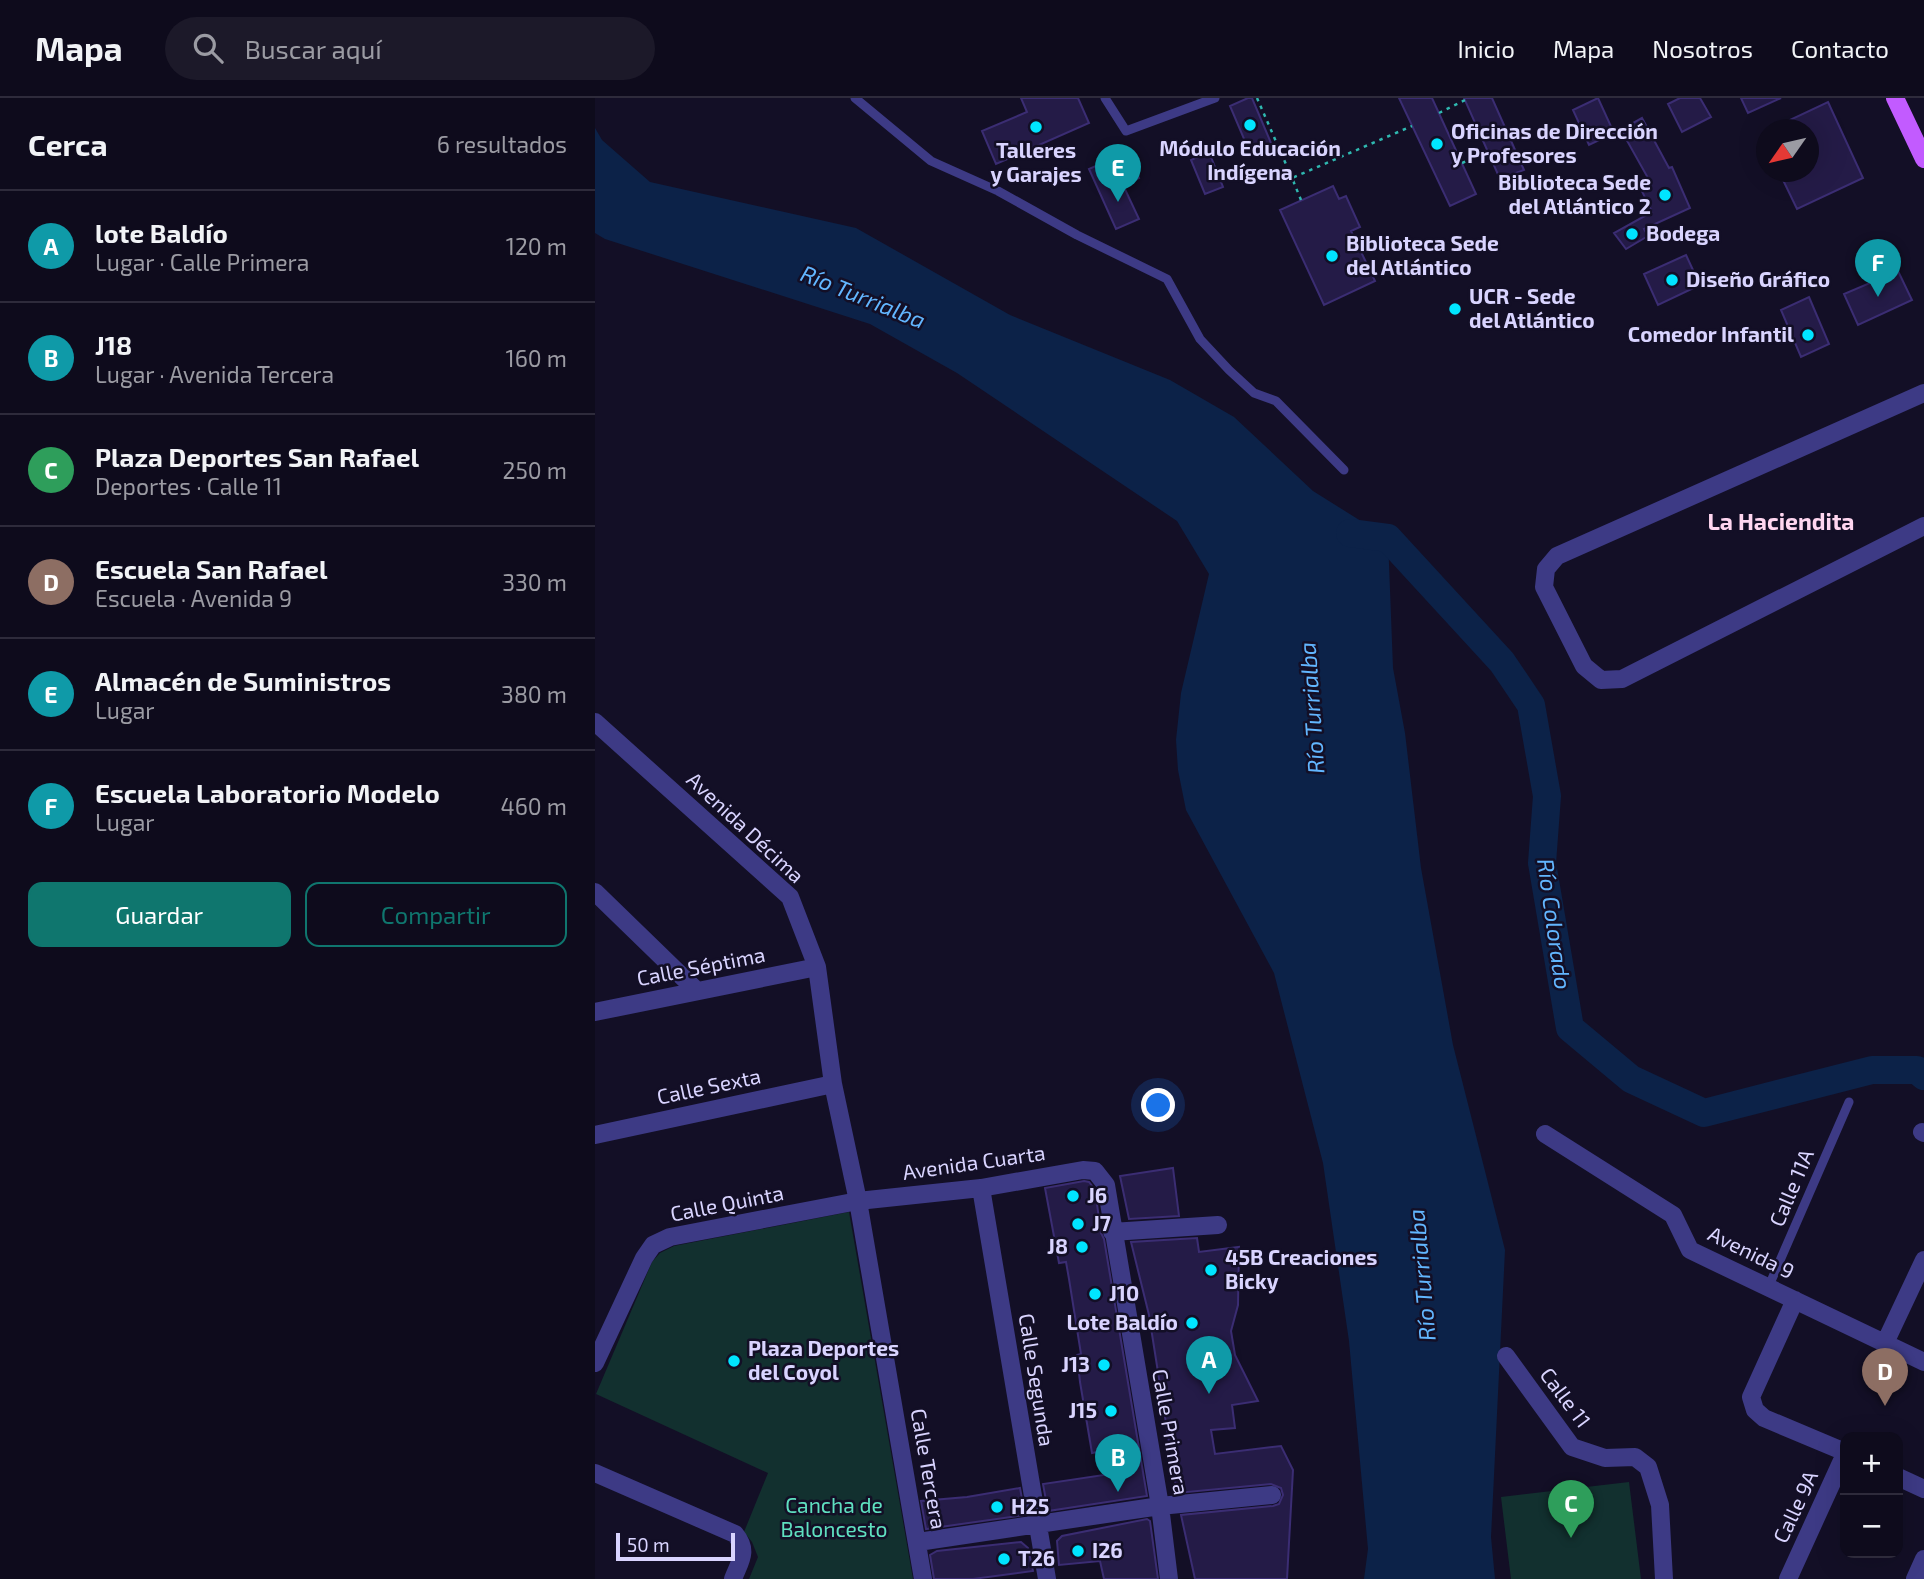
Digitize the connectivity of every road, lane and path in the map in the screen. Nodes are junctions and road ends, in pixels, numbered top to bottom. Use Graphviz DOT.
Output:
graph roads {
  1 [pos="855,98"];
  2 [pos="1105,98"];
  3 [pos="1215,98"];
  4 [pos="1257,98"];
  5 [pos="1895,98"];
  6 [pos="1465,100"];
  7 [pos="1439,113"];
  8 [pos="1412,126"];
  9 [pos="1488,151"];
  10 [pos="1924,159"];
  11 [pos="1462,163"];
  12 [pos="1292,178"];
  13 [pos="1301,200"];
  14 [pos="1924,393"];
  15 [pos="1344,470"];
  16 [pos="1924,526"];
  17 [pos="595,722"];
  18 [pos="595,892"];
  19 [pos="817,967"];
  20 [pos="697,991"];
  21 [pos="595,1012"];
  22 [pos="833,1084"];
  23 [pos="1849,1102"];
  24 [pos="595,1135"];
  25 [pos="1545,1135"];
  26 [pos="1095,1171"];
  27 [pos="981,1188"];
  28 [pos="858,1201"];
  29 [pos="1218,1225"];
  30 [pos="1112,1232"];
  31 [pos="1924,1260"];
  32 [pos="1769,1287"];
  33 [pos="1795,1300"];
  34 [pos="1885,1343"];
  35 [pos="1506,1356"];
  36 [pos="1924,1362"];
  37 [pos="595,1363"];
  38 [pos="1840,1451"];
  39 [pos="1840,1464"];
  40 [pos="595,1473"];
  41 [pos="1903,1479"];
  42 [pos="1924,1489"];
  43 [pos="1272,1495"];
  44 [pos="1160,1506"];
  45 [pos="1037,1524"];
  46 [pos="918,1542"];
  47 [pos="1924,1559"];
  48 [pos="733,1579"];
  49 [pos="923,1579"];
  50 [pos="1047,1579"];
  51 [pos="1170,1579"];
  52 [pos="1664,1579"];
  53 [pos="1788,1579"];
  54 [pos="1915,1579"];
  1 -- 15 [label="lane"];
  2 -- 3 [label="lane"];
  4 -- 12 [label="path"];
  5 -- 10 [label="main road"];
  6 -- 7 [label="path"];
  8 -- 12 [label="path"];
  9 -- 11 [label="path"];
  12 -- 13 [label="path"];
  14 -- 16 [label="street"];
  17 -- 19 [label="street, Avenida Décima"];
  18 -- 20 [label="street"];
  19 -- 20 [label="street, Calle Séptima"];
  19 -- 22 [label="street, Avenida Décima"];
  20 -- 21 [label="street, Calle Séptima"];
  22 -- 24 [label="street, Calle Sexta"];
  22 -- 28 [label="street, Avenida Décima"];
  23 -- 32 [label="lane, Calle 11A"];
  25 -- 32 [label="street, Avenida 9"];
  26 -- 27 [label="street, Avenida Cuarta"];
  26 -- 30 [label="street, Calle Primera"];
  27 -- 28 [label="street, Avenida Cuarta"];
  27 -- 45 [label="street, Calle Segunda"];
  28 -- 37 [label="street, Calle Quinta"];
  28 -- 46 [label="street, Calle Tercera"];
  29 -- 30 [label="street"];
  30 -- 44 [label="street, Calle Primera"];
  31 -- 34 [label="street"];
  32 -- 33 [label="street, Avenida 9"];
  33 -- 34 [label="street, Avenida 9"];
  33 -- 38 [label="street"];
  34 -- 36 [label="street, Avenida 9"];
  35 -- 52 [label="street, Calle 11"];
  39 -- 53 [label="street, Calle 9A"];
  40 -- 48 [label="street"];
  41 -- 42 [label="street"];
  43 -- 44 [label="street"];
  44 -- 45 [label="street"];
  44 -- 51 [label="street, Calle Primera"];
  45 -- 46 [label="street"];
  45 -- 50 [label="street, Calle Segunda"];
  46 -- 49 [label="street, Calle Tercera"];
  47 -- 54 [label="street"];
}
